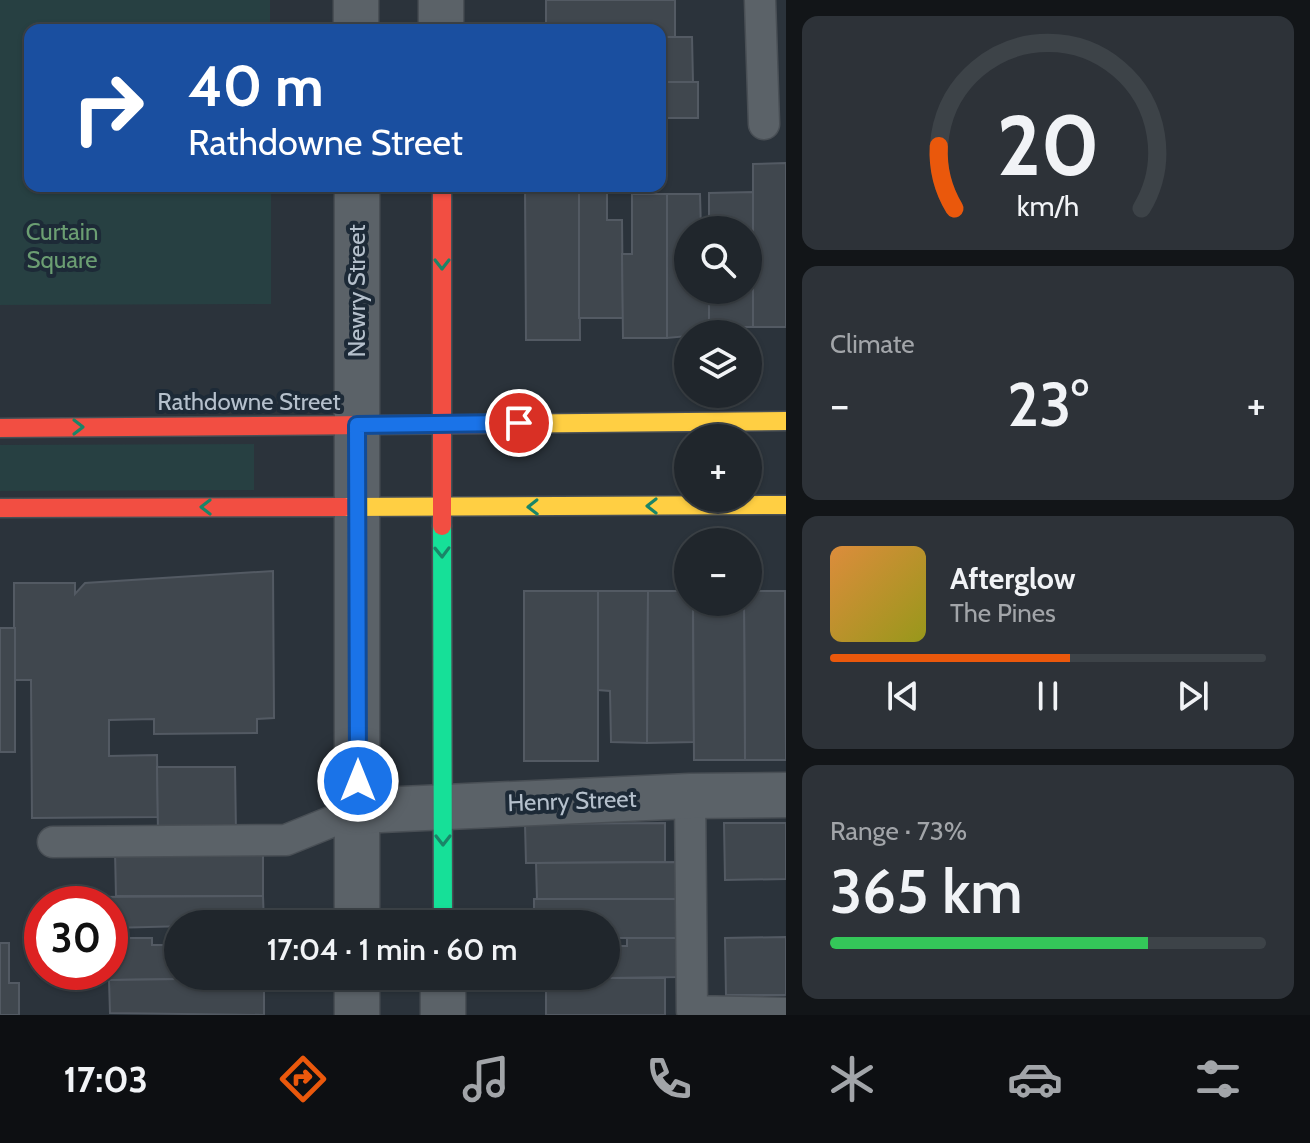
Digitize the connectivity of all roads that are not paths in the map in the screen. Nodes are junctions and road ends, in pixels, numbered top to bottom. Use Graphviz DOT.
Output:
graph roads {
  1 [pos="356,0"];
  2 [pos="441,0"];
  3 [pos="760,0"];
  4 [pos="356,24"];
  5 [pos="441,24"];
  6 [pos="764,124"];
  7 [pos="357,192"];
  8 [pos="442,192"];
  9 [pos="786,421"];
  10 [pos="443,424"];
  11 [pos="357,425"];
  12 [pos="0,428"];
  13 [pos="786,505"];
  14 [pos="0,508"];
  15 [pos="356,508"];
  16 [pos="441,508"];
  17 [pos="786,795"];
  18 [pos="690,796"];
  19 [pos="443,807"];
  20 [pos="358,811"];
  21 [pos="53,842"];
  22 [pos="357,910"];
  23 [pos="443,910"];
  24 [pos="357,990"];
  25 [pos="443,990"];
  26 [pos="786,1013"];
  27 [pos="357,1015"];
  28 [pos="443,1015"];
  1 -- 4 [label="street"];
  2 -- 5 [label="street"];
  3 -- 6 [label="lane"];
  7 -- 11 [label="street, Newry Street"];
  8 -- 10 [label="street, one-way"];
  9 -- 10 [label="street, Rathdowne Street"];
  10 -- 11 [label="street, Rathdowne Street"];
  10 -- 16 [label="street"];
  12 -- 11 [label="street, Rathdowne Street, one-way"];
  11 -- 15 [label="street, Newry Street"];
  13 -- 16 [label="street, one-way"];
  15 -- 14 [label="street, one-way"];
  15 -- 16 [label="street"];
  15 -- 20 [label="street, Newry Street"];
  16 -- 19 [label="street, one-way"];
  17 -- 18 [label="street, Henry Street"];
  18 -- 19 [label="street, Henry Street"];
  18 -- 26 [label="lane"];
  19 -- 20 [label="street, Henry Street"];
  19 -- 23 [label="street, one-way"];
  20 -- 21 [label="lane"];
  20 -- 22 [label="street, Newry Street"];
  24 -- 27 [label="street"];
  25 -- 28 [label="street"];
}
